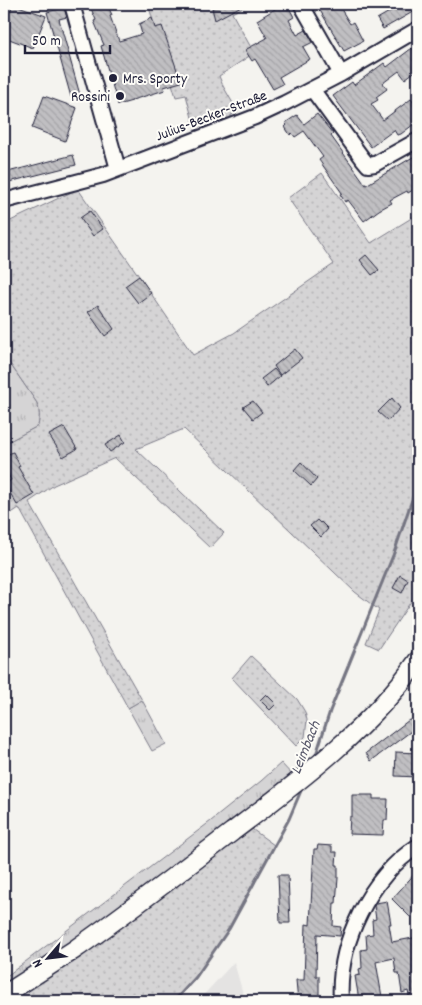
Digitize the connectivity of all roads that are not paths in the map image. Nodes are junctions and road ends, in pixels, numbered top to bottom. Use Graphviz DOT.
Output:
graph roads {
  1 [pos="72,4"];
  2 [pos="301,4"];
  3 [pos="418,29"];
  4 [pos="341,74"];
  5 [pos="312,89"];
  6 [pos="418,140"];
  7 [pos="118,169"];
  8 [pos="4,201"];
  9 [pos="416,666"];
  10 [pos="418,846"];
  11 [pos="4,995"];
  12 [pos="341,1001"];
  1 -- 7 [label="street"];
  2 -- 4 [label="street"];
  3 -- 4 [label="street, Julius-Becker-Straße"];
  4 -- 5 [label="street, Julius-Becker-Straße"];
  5 -- 6 [label="street"];
  5 -- 7 [label="street, Julius-Becker-Straße"];
  7 -- 8 [label="street, Julius-Becker-Straße"];
  9 -- 11 [label="main road"];
  10 -- 12 [label="street"];
}
